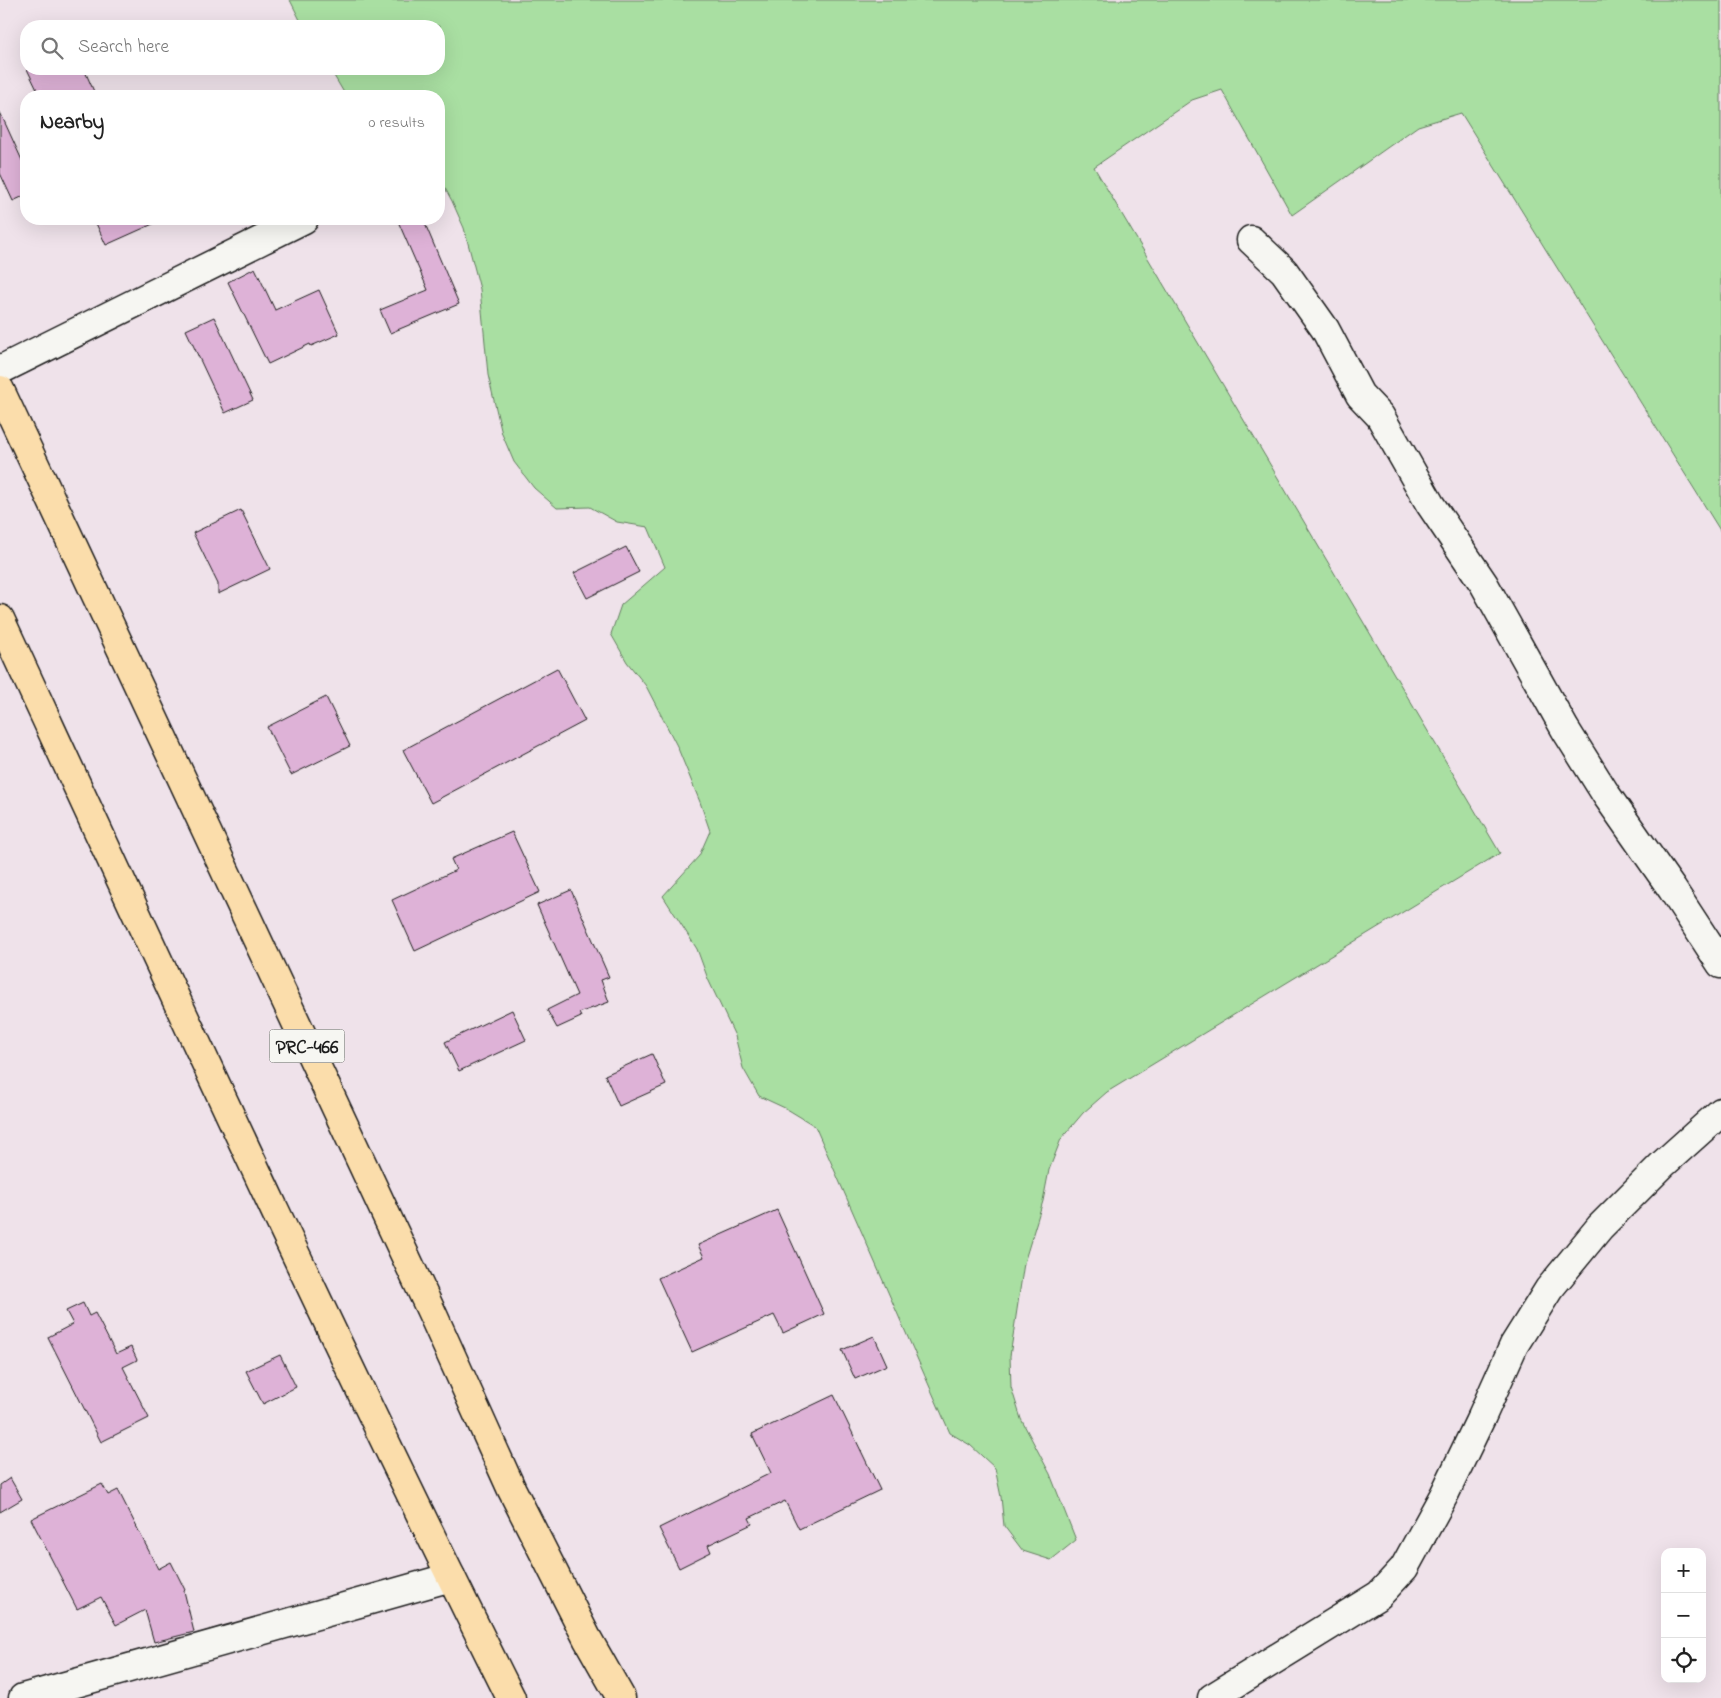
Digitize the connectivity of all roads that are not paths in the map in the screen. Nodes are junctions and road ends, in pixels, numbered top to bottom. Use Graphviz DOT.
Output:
graph roads {
  1 [pos="292,225"];
  2 [pos="1251,240"];
  3 [pos="0,370"];
  4 [pos="0,390"];
  5 [pos="0,619"];
  6 [pos="1721,964"];
  7 [pos="1721,1112"];
  8 [pos="451,1577"];
  9 [pos="23,1698"];
  10 [pos="511,1698"];
  11 [pos="621,1698"];
  12 [pos="1212,1698"];
  1 -- 3 [label="street"];
  2 -- 6 [label="street"];
  4 -- 11 [label="highway, PRC-466"];
  5 -- 8 [label="highway"];
  7 -- 12 [label="street"];
  8 -- 9 [label="street"];
  8 -- 10 [label="highway"];
}
